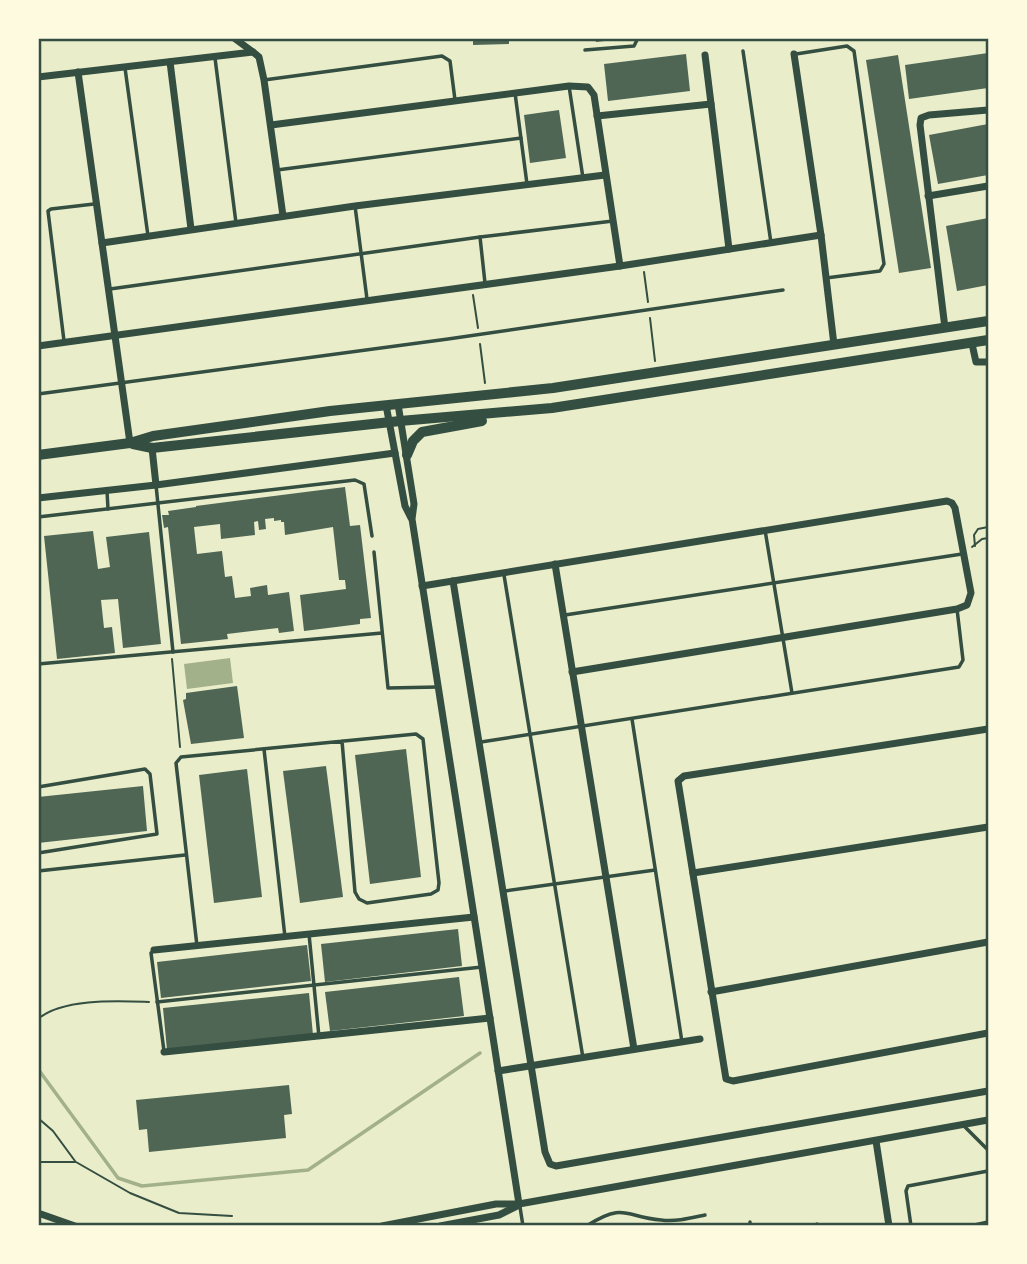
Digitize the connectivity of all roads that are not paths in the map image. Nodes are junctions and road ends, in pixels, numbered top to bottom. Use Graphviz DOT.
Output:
graph roads {
  1 [pos="234,38"];
  2 [pos="638,38"];
  3 [pos="585,50"];
  4 [pos="743,51"];
  5 [pos="253,52"];
  6 [pos="794,54"];
  7 [pos="705,55"];
  8 [pos="215,57"];
  9 [pos="170,62"];
  10 [pos="125,67"];
  11 [pos="78,72"];
  12 [pos="38,77"];
  13 [pos="264,80"];
  14 [pos="569,86"];
  15 [pos="515,93"];
  16 [pos="455,101"];
  17 [pos="710,104"];
  18 [pos="989,110"];
  19 [pos="597,116"];
  20 [pos="271,125"];
  21 [pos="521,138"];
  22 [pos="277,170"];
  23 [pos="605,175"];
  24 [pos="583,178"];
  25 [pos="527,184"];
  26 [pos="989,186"];
  27 [pos="928,196"];
  28 [pos="97,204"];
  29 [pos="355,205"];
  30 [pos="283,216"];
  31 [pos="613,221"];
  32 [pos="236,223"];
  33 [pos="191,229"];
  34 [pos="821,235"];
  35 [pos="148,236"];
  36 [pos="480,237"];
  37 [pos="102,243"];
  38 [pos="771,243"];
  39 [pos="729,249"];
  40 [pos="362,255"];
  41 [pos="620,266"];
  42 [pos="826,278"];
  43 [pos="485,285"];
  44 [pos="108,289"];
  45 [pos="783,290"];
  46 [pos="367,301"];
  47 [pos="989,321"];
  48 [pos="945,328"];
  49 [pos="115,336"];
  50 [pos="989,340"];
  51 [pos="65,343"];
  52 [pos="972,344"];
  53 [pos="834,345"];
  54 [pos="38,346"];
  55 [pos="989,362"];
  56 [pos="121,383"];
  57 [pos="38,394"];
  58 [pos="392,404"];
  59 [pos="515,413"];
  60 [pos="395,421"];
  61 [pos="130,443"];
  62 [pos="152,448"];
  63 [pos="395,453"];
  64 [pos="38,454"];
  65 [pos="407,455"];
  66 [pos="156,485"];
  67 [pos="107,491"];
  68 [pos="38,498"];
  69 [pos="158,503"];
  70 [pos="108,509"];
  71 [pos="38,517"];
  72 [pos="412,519"];
  73 [pos="765,530"];
  74 [pos="372,536"];
  75 [pos="964,551"];
  76 [pos="374,552"];
  77 [pos="555,564"];
  78 [pos="504,573"];
  79 [pos="453,581"];
  80 [pos="774,583"];
  81 [pos="422,586"];
  82 [pos="957,609"];
  83 [pos="563,615"];
  84 [pos="382,632"];
  85 [pos="783,639"];
  86 [pos="173,652"];
  87 [pos="38,664"];
  88 [pos="572,672"];
  89 [pos="438,687"];
  90 [pos="792,693"];
  91 [pos="632,718"];
  92 [pos="581,726"];
  93 [pos="989,729"];
  94 [pos="529,734"];
  95 [pos="342,741"];
  96 [pos="480,742"];
  97 [pos="264,748"];
  98 [pos="38,787"];
  99 [pos="989,827"];
  100 [pos="38,853"];
  101 [pos="185,855"];
  102 [pos="655,870"];
  103 [pos="38,871"];
  104 [pos="693,873"];
  105 [pos="606,877"];
  106 [pos="555,883"];
  107 [pos="504,891"];
  108 [pos="474,917"];
  109 [pos="309,934"];
  110 [pos="285,937"];
  111 [pos="989,942"];
  112 [pos="197,946"];
  113 [pos="154,950"];
  114 [pos="482,967"];
  115 [pos="314,986"];
  116 [pos="711,992"];
  117 [pos="157,1002"];
  118 [pos="490,1018"];
  119 [pos="989,1033"];
  120 [pos="319,1037"];
  121 [pos="700,1039"];
  122 [pos="682,1042"];
  123 [pos="634,1049"];
  124 [pos="164,1052"];
  125 [pos="583,1058"];
  126 [pos="533,1066"];
  127 [pos="498,1071"];
  128 [pos="989,1091"];
  129 [pos="989,1120"];
  130 [pos="963,1125"];
  131 [pos="876,1141"];
  132 [pos="989,1150"];
  133 [pos="989,1171"];
  134 [pos="519,1205"];
  135 [pos="38,1213"];
  136 [pos="705,1215"];
  137 [pos="989,1222"];
  138 [pos="589,1225"];
  139 [pos="75,1226"];
  140 [pos="382,1226"];
  141 [pos="440,1226"];
  142 [pos="523,1226"];
  143 [pos="583,1226"];
  144 [pos="889,1226"];
  145 [pos="911,1226"];
  146 [pos="970,1226"];
  1 -- 5 [label="street"];
  2 -- 3 [label="lane"];
  4 -- 38 [label="lane"];
  5 -- 8 [label="street"];
  5 -- 13 [label="street"];
  6 -- 34 [label="street"];
  6 -- 42 [label="lane"];
  7 -- 17 [label="street"];
  8 -- 9 [label="street"];
  8 -- 32 [label="lane"];
  9 -- 10 [label="street"];
  9 -- 33 [label="street"];
  10 -- 11 [label="street"];
  10 -- 35 [label="lane"];
  11 -- 12 [label="street"];
  11 -- 28 [label="street"];
  13 -- 16 [label="lane"];
  13 -- 20 [label="street"];
  14 -- 15 [label="street"];
  14 -- 19 [label="street"];
  14 -- 24 [label="lane"];
  15 -- 16 [label="street"];
  15 -- 21 [label="lane"];
  16 -- 20 [label="street"];
  17 -- 19 [label="street"];
  17 -- 39 [label="street"];
  18 -- 27 [label="street"];
  19 -- 23 [label="street"];
  20 -- 22 [label="street"];
  21 -- 22 [label="lane"];
  21 -- 25 [label="lane"];
  22 -- 30 [label="street"];
  23 -- 24 [label="street"];
  23 -- 31 [label="street"];
  24 -- 25 [label="street"];
  25 -- 29 [label="street"];
  26 -- 27 [label="street"];
  27 -- 48 [label="street"];
  28 -- 37 [label="street"];
  28 -- 51 [label="lane"];
  29 -- 30 [label="street"];
  29 -- 40 [label="lane"];
  30 -- 32 [label="street"];
  31 -- 36 [label="lane"];
  31 -- 41 [label="street"];
  32 -- 33 [label="street"];
  33 -- 35 [label="street"];
  34 -- 38 [label="street"];
  34 -- 42 [label="street"];
  35 -- 37 [label="street"];
  36 -- 40 [label="lane"];
  36 -- 43 [label="lane"];
  37 -- 44 [label="street"];
  38 -- 39 [label="street"];
  39 -- 41 [label="street"];
  40 -- 44 [label="lane"];
  40 -- 46 [label="lane"];
  41 -- 43 [label="street"];
  42 -- 53 [label="street"];
  43 -- 46 [label="street"];
  44 -- 49 [label="street"];
  45 -- 56 [label="lane"];
  46 -- 49 [label="street"];
  47 -- 48 [label="main road"];
  48 -- 53 [label="main road"];
  49 -- 51 [label="street"];
  49 -- 56 [label="street"];
  50 -- 52 [label="main road"];
  51 -- 54 [label="street"];
  52 -- 55 [label="street"];
  52 -- 59 [label="main road"];
  53 -- 58 [label="main road"];
  56 -- 57 [label="lane"];
  56 -- 61 [label="street"];
  58 -- 60 [label="street"];
  58 -- 61 [label="main road"];
  59 -- 60 [label="main road"];
  59 -- 65 [label="main road"];
  60 -- 62 [label="main road"];
  60 -- 63 [label="street"];
  60 -- 65 [label="street"];
  61 -- 62 [label="main road"];
  61 -- 64 [label="main road"];
  62 -- 66 [label="street"];
  63 -- 66 [label="street"];
  63 -- 72 [label="street"];
  65 -- 72 [label="street"];
  66 -- 67 [label="street"];
  66 -- 69 [label="lane"];
  67 -- 68 [label="street"];
  67 -- 70 [label="lane"];
  69 -- 70 [label="lane"];
  69 -- 74 [label="lane"];
  69 -- 86 [label="lane"];
  70 -- 71 [label="lane"];
  72 -- 81 [label="street"];
  73 -- 75 [label="street"];
  73 -- 77 [label="street"];
  73 -- 80 [label="lane"];
  75 -- 80 [label="lane"];
  75 -- 82 [label="street"];
  76 -- 84 [label="lane"];
  77 -- 78 [label="street"];
  77 -- 83 [label="street"];
  78 -- 79 [label="street"];
  78 -- 94 [label="lane"];
  79 -- 81 [label="street"];
  79 -- 96 [label="street"];
  80 -- 83 [label="lane"];
  80 -- 85 [label="lane"];
  81 -- 89 [label="street"];
  82 -- 85 [label="street"];
  82 -- 90 [label="lane"];
  83 -- 88 [label="street"];
  84 -- 86 [label="lane"];
  84 -- 89 [label="lane"];
  85 -- 88 [label="street"];
  85 -- 90 [label="lane"];
  86 -- 87 [label="lane"];
  88 -- 92 [label="street"];
  89 -- 108 [label="street"];
  90 -- 91 [label="lane"];
  91 -- 92 [label="lane"];
  91 -- 102 [label="lane"];
  92 -- 94 [label="lane"];
  92 -- 105 [label="street"];
  93 -- 104 [label="street"];
  94 -- 96 [label="lane"];
  94 -- 106 [label="lane"];
  95 -- 95 [label="lane"];
  95 -- 97 [label="lane"];
  96 -- 107 [label="street"];
  97 -- 101 [label="lane"];
  97 -- 110 [label="lane"];
  98 -- 100 [label="lane"];
  99 -- 104 [label="street"];
  101 -- 103 [label="lane"];
  101 -- 112 [label="lane"];
  102 -- 105 [label="lane"];
  102 -- 122 [label="lane"];
  104 -- 116 [label="street"];
  105 -- 106 [label="lane"];
  105 -- 123 [label="street"];
  106 -- 107 [label="lane"];
  106 -- 125 [label="lane"];
  107 -- 126 [label="street"];
  108 -- 109 [label="street"];
  108 -- 114 [label="street"];
  109 -- 110 [label="street"];
  109 -- 115 [label="lane"];
  110 -- 112 [label="street"];
  111 -- 116 [label="street"];
  112 -- 113 [label="street"];
  113 -- 117 [label="lane"];
  114 -- 115 [label="lane"];
  114 -- 118 [label="street"];
  115 -- 117 [label="lane"];
  115 -- 120 [label="lane"];
  116 -- 119 [label="street"];
  117 -- 124 [label="lane"];
  118 -- 120 [label="street"];
  118 -- 127 [label="street"];
  120 -- 124 [label="street"];
  121 -- 122 [label="street"];
  122 -- 123 [label="street"];
  123 -- 125 [label="street"];
  125 -- 126 [label="street"];
  126 -- 127 [label="street"];
  126 -- 128 [label="street"];
  127 -- 134 [label="street"];
  129 -- 130 [label="street"];
  130 -- 131 [label="street"];
  130 -- 132 [label="lane"];
  131 -- 134 [label="street"];
  131 -- 144 [label="street"];
  133 -- 145 [label="lane"];
  134 -- 140 [label="street"];
  134 -- 141 [label="street"];
  134 -- 142 [label="lane"];
  135 -- 139 [label="street"];
  136 -- 138 [label="lane"];
  137 -- 146 [label="lane"];
  138 -- 143 [label="lane"];
}
